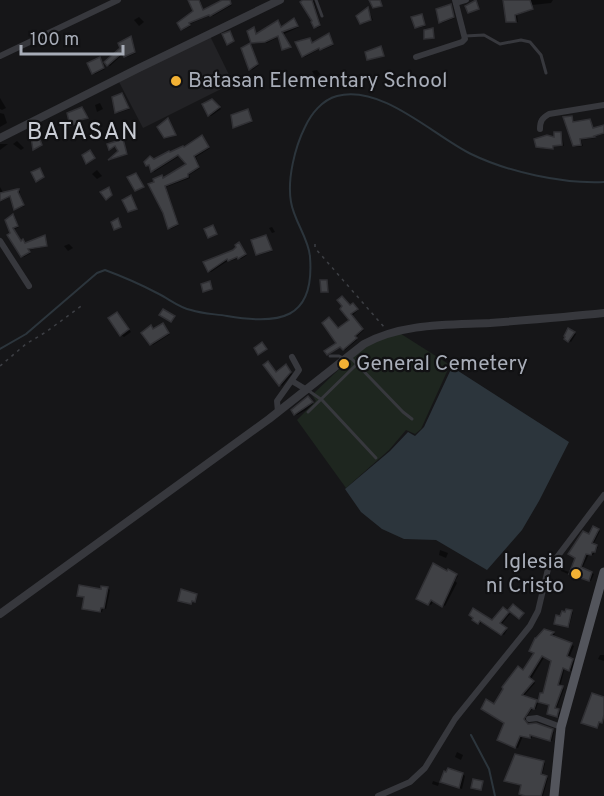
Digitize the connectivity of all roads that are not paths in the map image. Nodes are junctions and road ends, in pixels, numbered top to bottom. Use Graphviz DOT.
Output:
graph roads {
  1 [pos="118,0"];
  2 [pos="280,0"];
  3 [pos="316,0"];
  4 [pos="466,0"];
  5 [pos="456,2"];
  6 [pos="322,16"];
  7 [pos="465,36"];
  8 [pos="0,56"];
  9 [pos="416,57"];
  10 [pos="546,74"];
  11 [pos="604,105"];
  12 [pos="540,129"];
  13 [pos="0,138"];
  14 [pos="0,241"];
  15 [pos="29,286"];
  16 [pos="604,313"];
  17 [pos="330,356"];
  18 [pos="292,357"];
  19 [pos="347,358"];
  20 [pos="357,364"];
  21 [pos="292,381"];
  22 [pos="307,390"];
  23 [pos="322,400"];
  24 [pos="308,411"];
  25 [pos="278,412"];
  26 [pos="412,419"];
  27 [pos="376,458"];
  28 [pos="604,495"];
  29 [pos="604,572"];
  30 [pos="0,614"];
  31 [pos="529,719"];
  32 [pos="561,727"];
  33 [pos="378,796"];
  34 [pos="554,796"];
  1 -- 8 [label="street"];
  2 -- 13 [label="street"];
  3 -- 6 [label="lane"];
  4 -- 5 [label="street"];
  5 -- 7 [label="street"];
  7 -- 9 [label="street"];
  7 -- 10 [label="lane"];
  11 -- 12 [label="street"];
  14 -- 15 [label="street"];
  16 -- 19 [label="street"];
  17 -- 19 [label="lane"];
  18 -- 21 [label="street"];
  19 -- 20 [label="lane"];
  19 -- 22 [label="street"];
  20 -- 23 [label="lane"];
  20 -- 26 [label="lane"];
  21 -- 22 [label="street"];
  21 -- 25 [label="street"];
  22 -- 23 [label="lane"];
  22 -- 25 [label="street"];
  23 -- 24 [label="lane"];
  23 -- 27 [label="lane"];
  25 -- 30 [label="street"];
  28 -- 33 [label="street"];
  29 -- 32 [label="main road"];
  31 -- 32 [label="street"];
  32 -- 34 [label="main road"];
}
